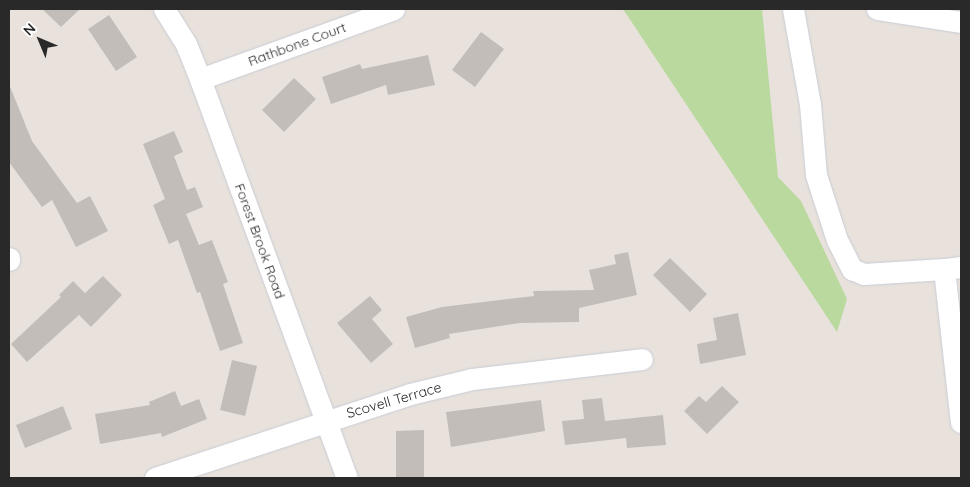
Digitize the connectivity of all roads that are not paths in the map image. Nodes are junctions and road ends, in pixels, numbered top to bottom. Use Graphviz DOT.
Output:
graph roads {
  1 [pos="164,9"];
  2 [pos="394,9"];
  3 [pos="793,9"];
  4 [pos="877,9"];
  5 [pos="961,22"];
  6 [pos="200,79"];
  7 [pos="953,268"];
  8 [pos="642,359"];
  9 [pos="326,421"];
  10 [pos="961,422"];
  11 [pos="154,478"];
  12 [pos="347,478"];
  1 -- 6 [label="street, Forest Brook Road"];
  2 -- 6 [label="street, Rathbone Court"];
  3 -- 7 [label="street"];
  4 -- 5 [label="street"];
  6 -- 9 [label="street, Forest Brook Road"];
  7 -- 10 [label="street"];
  8 -- 9 [label="street, Scovell Terrace"];
  9 -- 11 [label="street, Scovell Terrace"];
  9 -- 12 [label="street, Forest Brook Road"];
}
